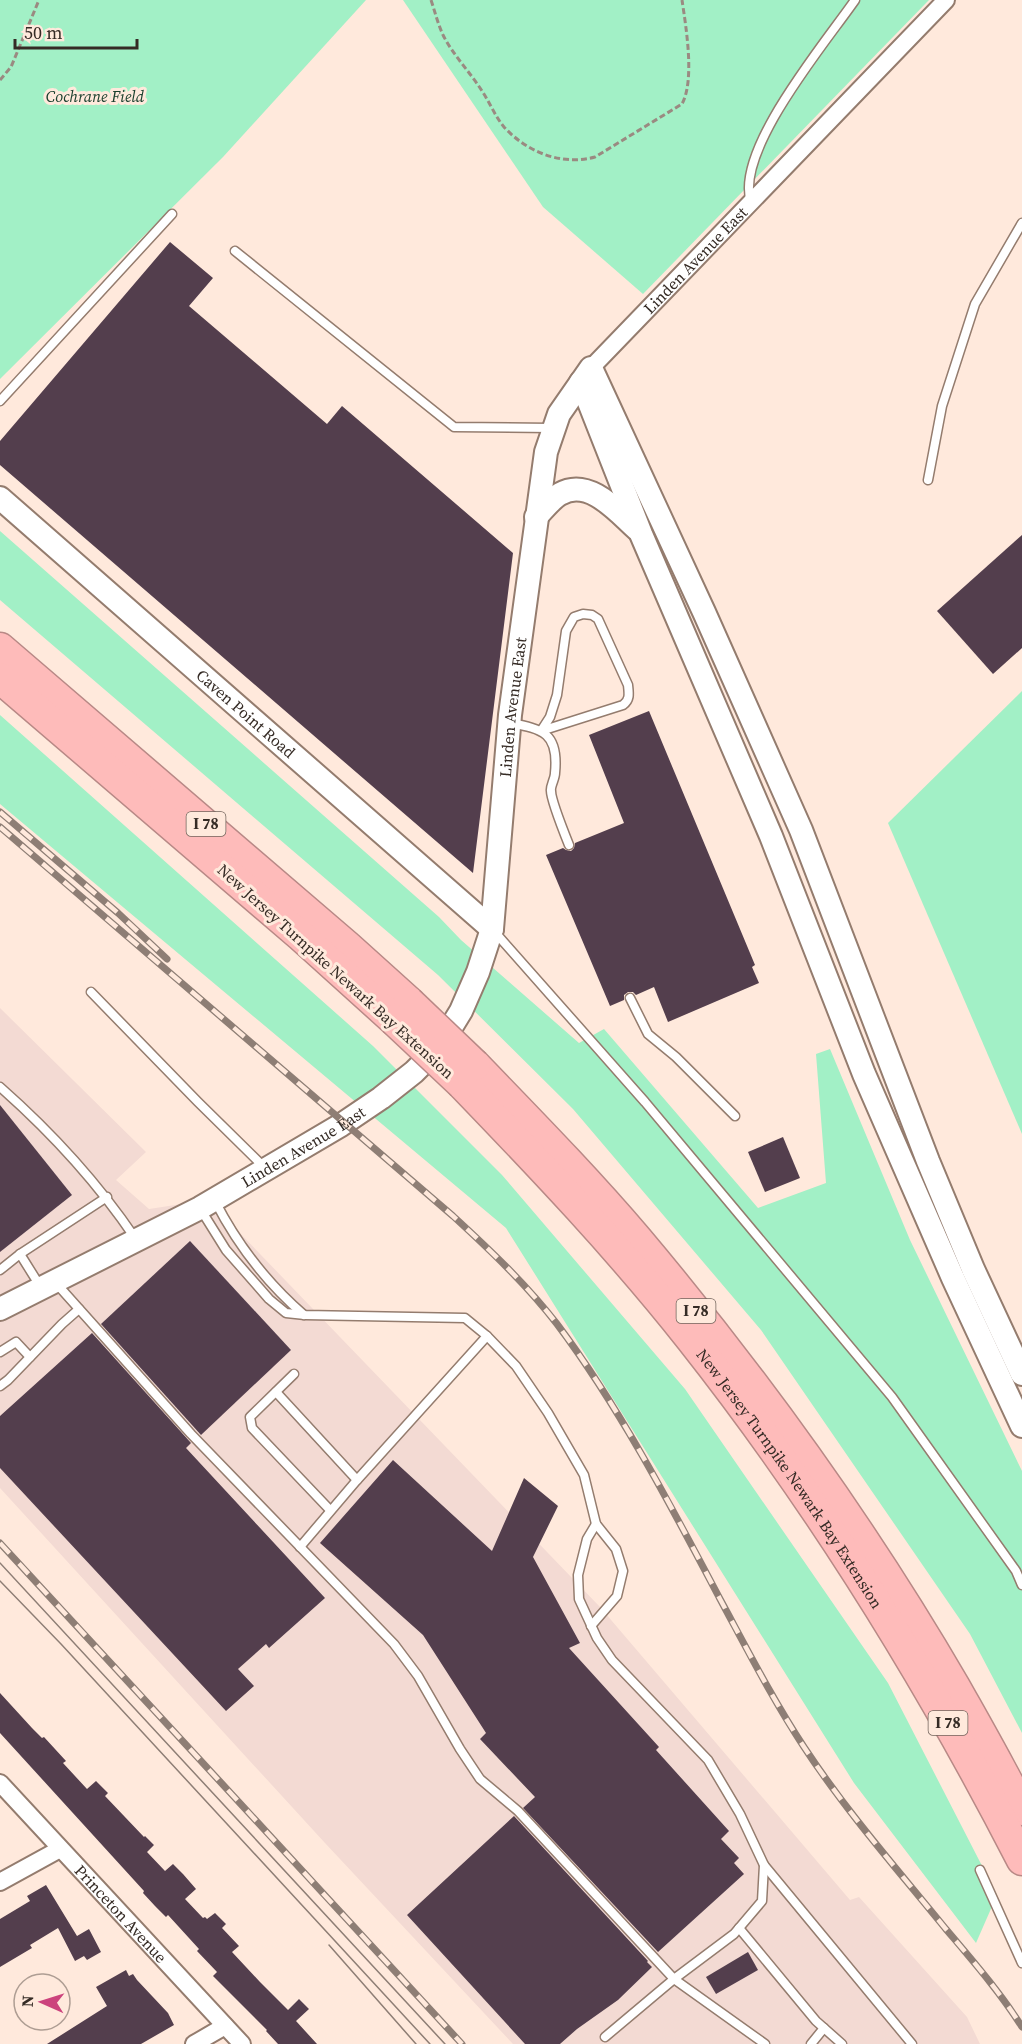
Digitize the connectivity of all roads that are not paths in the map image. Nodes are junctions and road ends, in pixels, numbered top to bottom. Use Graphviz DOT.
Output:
graph roads {
  1 [pos="855,0"];
  2 [pos="946,0"];
  3 [pos="751,203"];
  4 [pos="172,214"];
  5 [pos="1022,224"];
  6 [pos="236,251"];
  7 [pos="586,375"];
  8 [pos="0,401"];
  9 [pos="552,429"];
  10 [pos="928,480"];
  11 [pos="0,498"];
  12 [pos="536,517"];
  13 [pos="641,534"];
  14 [pos="0,648"];
  15 [pos="0,678"];
  16 [pos="509,723"];
  17 [pos="541,731"];
  18 [pos="569,845"];
  19 [pos="492,929"];
  20 [pos="91,992"];
  21 [pos="630,998"];
  22 [pos="402,1011"];
  23 [pos="0,1087"];
  24 [pos="735,1116"];
  25 [pos="266,1168"];
  26 [pos="107,1197"];
  27 [pos="207,1203"];
  28 [pos="135,1239"];
  29 [pos="20,1254"];
  30 [pos="0,1270"];
  31 [pos="48,1285"];
  32 [pos="0,1309"];
  33 [pos="79,1309"];
  34 [pos="305,1315"];
  35 [pos="487,1336"];
  36 [pos="0,1352"];
  37 [pos="30,1357"];
  38 [pos="294,1374"];
  39 [pos="1022,1374"];
  40 [pos="0,1386"];
  41 [pos="276,1392"];
  42 [pos="1022,1426"];
  43 [pos="357,1480"];
  44 [pos="330,1510"];
  45 [pos="596,1524"];
  46 [pos="300,1547"];
  47 [pos="879,1584"];
  48 [pos="1022,1585"];
  49 [pos="591,1626"];
  50 [pos="0,1783"];
  51 [pos="1022,1810"];
  52 [pos="60,1849"];
  53 [pos="1022,1860"];
  54 [pos="764,1865"];
  55 [pos="980,1870"];
  56 [pos="0,1882"];
  57 [pos="739,1929"];
  58 [pos="1022,1963"];
  59 [pos="674,1979"];
  60 [pos="225,2026"];
  61 [pos="824,2028"];
  62 [pos="605,2037"];
  63 [pos="194,2044"];
  64 [pos="242,2044"];
  65 [pos="765,2044"];
  66 [pos="811,2044"];
  67 [pos="842,2044"];
  68 [pos="912,2044"];
  1 -- 3 [label="lane"];
  2 -- 3 [label="street, Linden Avenue East"];
  3 -- 7 [label="street, Linden Avenue East"];
  4 -- 8 [label="lane"];
  5 -- 10 [label="lane"];
  6 -- 9 [label="lane"];
  7 -- 9 [label="street, Linden Avenue East"];
  7 -- 13 [label="street"];
  7 -- 39 [label="street"];
  9 -- 12 [label="street, Linden Avenue East"];
  11 -- 19 [label="street, Caven Point Road"];
  12 -- 13 [label="street"];
  12 -- 16 [label="street, Linden Avenue East"];
  13 -- 42 [label="street"];
  14 -- 22 [label="highway, New Jersey Turnpike Newark Bay Extension / I 78"];
  15 -- 22 [label="highway, New Jersey Turnpike Newark Bay Extension / I 78"];
  16 -- 17 [label="lane"];
  16 -- 19 [label="street, Linden Avenue East"];
  17 -- 17 [label="lane"];
  17 -- 18 [label="lane"];
  19 -- 25 [label="street, Linden Avenue East"];
  19 -- 48 [label="lane"];
  20 -- 25 [label="lane"];
  21 -- 24 [label="lane"];
  22 -- 47 [label="highway, New Jersey Turnpike Newark Bay Extension / I 78, bridge"];
  23 -- 26 [label="lane"];
  25 -- 27 [label="street, Linden Avenue East"];
  26 -- 28 [label="lane"];
  26 -- 29 [label="lane"];
  27 -- 28 [label="street, Linden Avenue East"];
  27 -- 34 [label="lane"];
  27 -- 34 [label="lane"];
  28 -- 31 [label="street, Linden Avenue East"];
  29 -- 30 [label="lane"];
  29 -- 31 [label="lane"];
  31 -- 32 [label="street, Linden Avenue East"];
  31 -- 33 [label="lane"];
  33 -- 37 [label="lane"];
  33 -- 46 [label="lane"];
  34 -- 35 [label="lane"];
  35 -- 43 [label="lane"];
  35 -- 45 [label="lane"];
  36 -- 37 [label="lane"];
  37 -- 40 [label="lane"];
  38 -- 41 [label="lane"];
  41 -- 43 [label="lane"];
  41 -- 44 [label="lane"];
  43 -- 44 [label="lane"];
  44 -- 46 [label="lane"];
  45 -- 49 [label="lane"];
  45 -- 49 [label="lane"];
  46 -- 59 [label="lane"];
  47 -- 51 [label="highway, New Jersey Turnpike Newark Bay Extension / I 78"];
  47 -- 53 [label="highway, New Jersey Turnpike Newark Bay Extension / I 78"];
  49 -- 54 [label="lane"];
  50 -- 52 [label="street, Princeton Avenue"];
  52 -- 56 [label="street"];
  52 -- 60 [label="street, Princeton Avenue"];
  54 -- 57 [label="lane"];
  54 -- 68 [label="lane"];
  55 -- 58 [label="lane"];
  57 -- 59 [label="lane"];
  57 -- 61 [label="lane"];
  59 -- 62 [label="lane"];
  59 -- 65 [label="lane"];
  60 -- 63 [label="street"];
  60 -- 64 [label="street, Princeton Avenue"];
  61 -- 66 [label="lane"];
  61 -- 67 [label="lane"];
}
